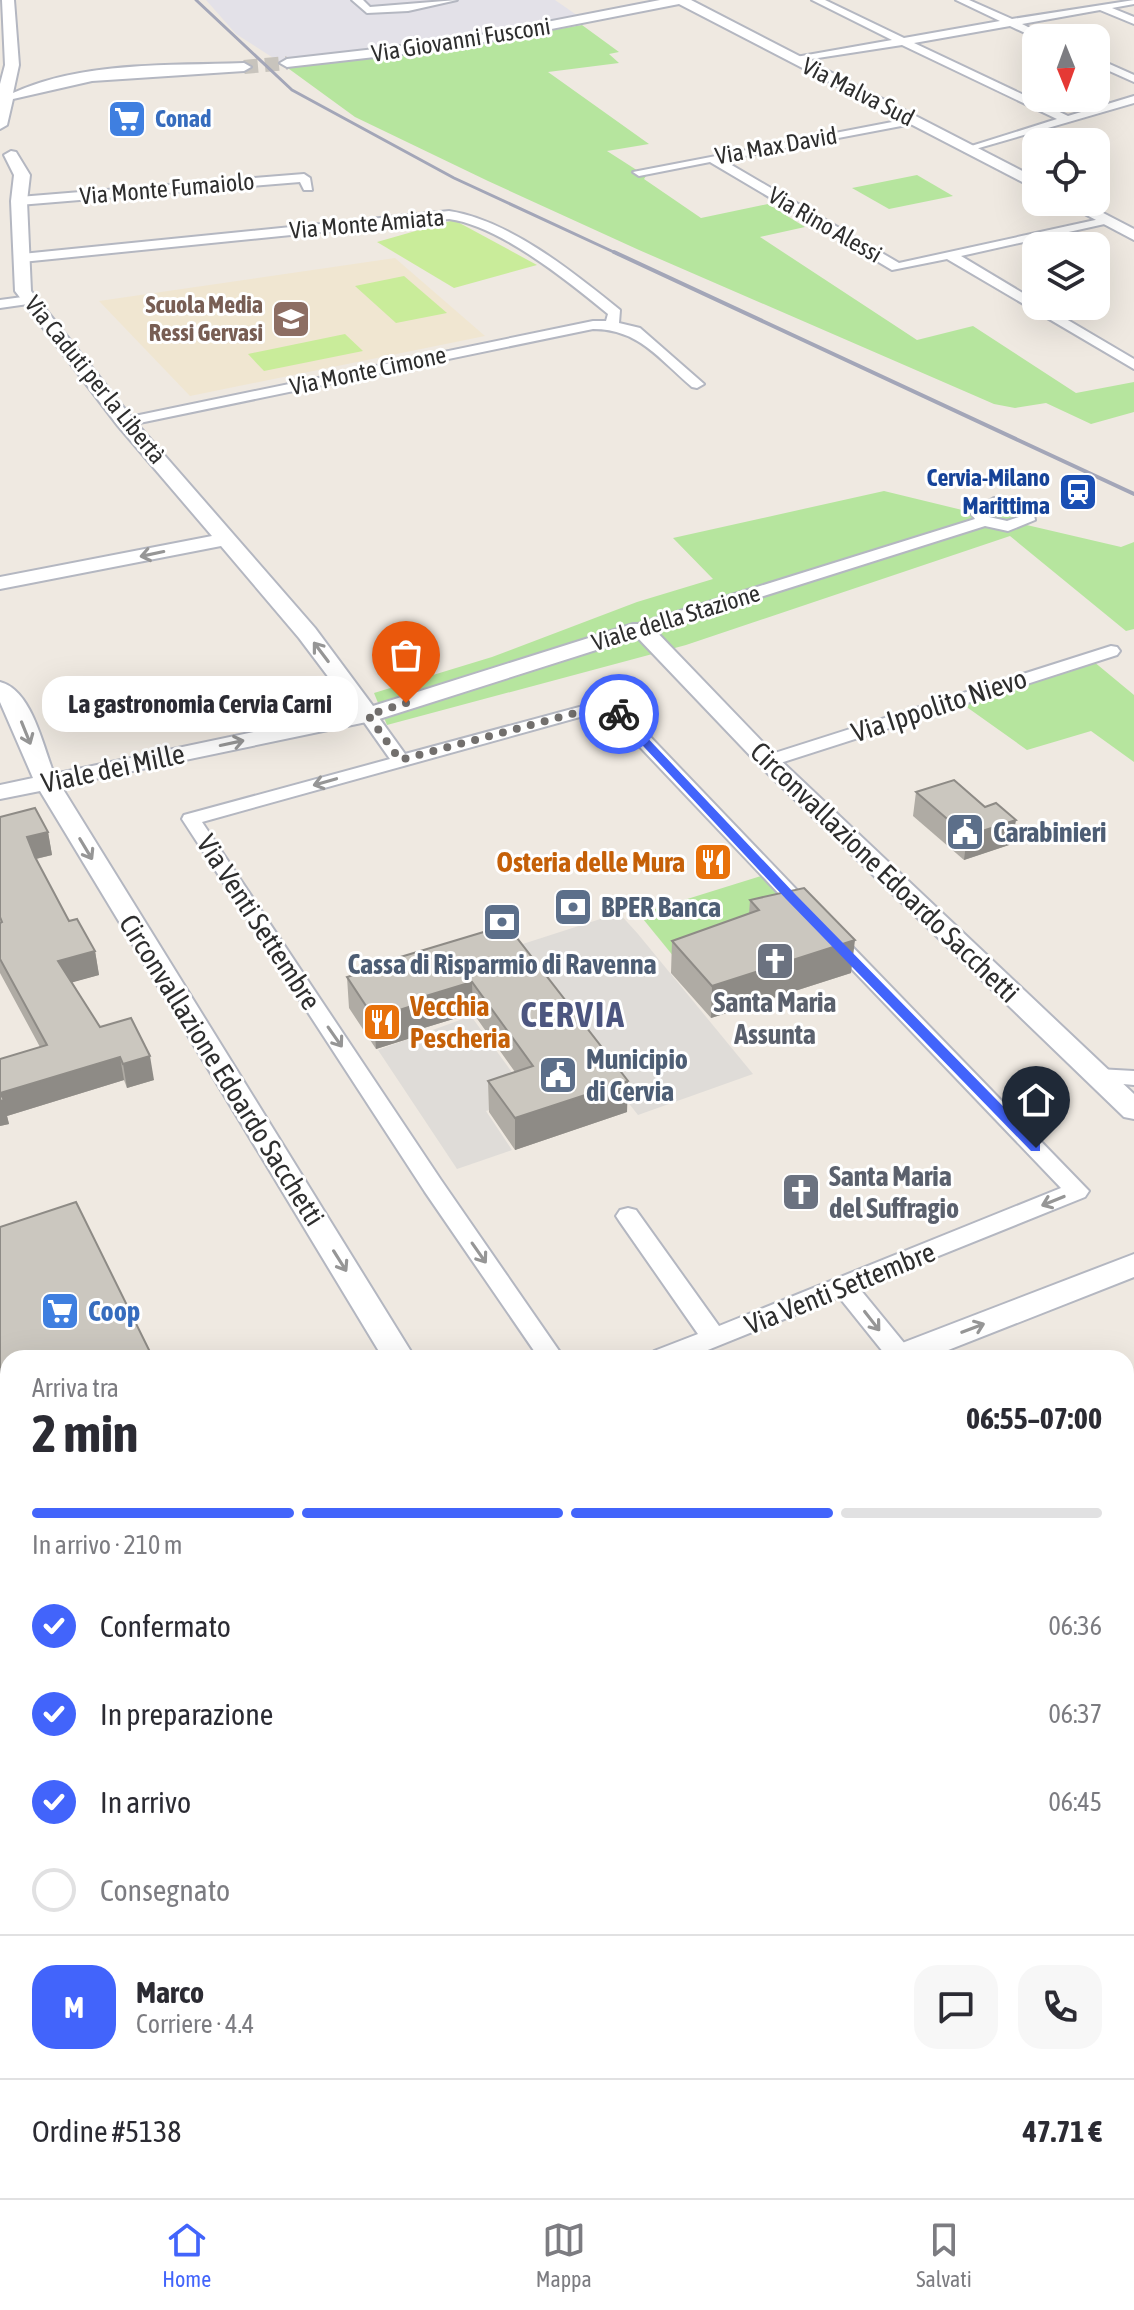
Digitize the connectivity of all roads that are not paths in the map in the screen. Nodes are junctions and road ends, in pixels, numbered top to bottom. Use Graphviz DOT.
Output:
graph roads {
  1 [pos="8,0"];
  2 [pos="357,0"];
  3 [pos="452,0"];
  4 [pos="681,0"];
  5 [pos="817,0"];
  6 [pos="961,0"];
  7 [pos="1086,0"];
  8 [pos="1134,1"];
  9 [pos="1101,6"];
  10 [pos="1134,21"];
  11 [pos="1012,22"];
  12 [pos="1022,27"];
  13 [pos="906,41"];
  14 [pos="796,60"];
  15 [pos="287,63"];
  16 [pos="244,67"];
  17 [pos="1110,68"];
  18 [pos="74,79"];
  19 [pos="1134,79"];
  20 [pos="14,82"];
  21 [pos="1134,99"];
  22 [pos="1065,119"];
  23 [pos="913,121"];
  24 [pos="0,125"];
  25 [pos="9,143"];
  26 [pos="969,150"];
  27 [pos="711,158"];
  28 [pos="0,169"];
  29 [pos="639,172"];
  30 [pos="1022,177"];
  31 [pos="308,187"];
  32 [pos="19,199"];
  33 [pos="1097,216"];
  34 [pos="1105,220"];
  35 [pos="1134,235"];
  36 [pos="949,255"];
  37 [pos="22,258"];
  38 [pos="30,300"];
  39 [pos="0,304"];
  40 [pos="612,325"];
  41 [pos="1134,365"];
  42 [pos="697,384"];
  43 [pos="125,422"];
  44 [pos="984,521"];
  45 [pos="228,539"];
  46 [pos="0,583"];
  47 [pos="641,629"];
  48 [pos="1111,651"];
  49 [pos="0,689"];
  50 [pos="368,715"];
  51 [pos="400,760"];
  52 [pos="768,761"];
  53 [pos="46,782"];
  54 [pos="0,792"];
  55 [pos="1132,1098"];
  56 [pos="628,1216"];
  57 [pos="1134,1265"];
  58 [pos="844,1286"];
  59 [pos="715,1339"];
  60 [pos="394,1350"];
  61 [pos="546,1350"];
  62 [pos="685,1350"];
  63 [pos="894,1350"];
  64 [pos="917,1350"];
  1 -- 20 [label="street, Via Caduti per la Libertà"];
  2 -- 3 [label="street"];
  4 -- 14 [label="street, Via Malva Sud"];
  4 -- 15 [label="street, Via Giovanni Fusconi"];
  5 -- 13 [label="street"];
  6 -- 11 [label="street"];
  7 -- 9 [label="street"];
  8 -- 9 [label="street"];
  9 -- 10 [label="street"];
  9 -- 11 [label="street"];
  11 -- 12 [label="street"];
  11 -- 13 [label="street"];
  13 -- 14 [label="street"];
  13 -- 22 [label="street"];
  14 -- 23 [label="street, Via Malva Sud"];
  16 -- 18 [label="street"];
  17 -- 19 [label="street"];
  18 -- 20 [label="street"];
  18 -- 20 [label="street"];
  20 -- 24 [label="street, Via Caduti per la Libertà"];
  20 -- 25 [label="street, Via Caduti per la Libertà"];
  21 -- 22 [label="street"];
  22 -- 26 [label="street"];
  23 -- 26 [label="street, Via Malva Sud"];
  23 -- 27 [label="street, Via Max David"];
  25 -- 32 [label="street, Via Caduti per la Libertà"];
  26 -- 30 [label="street, Via Malva Sud"];
  27 -- 29 [label="street, Via Max David"];
  27 -- 36 [label="street, Via Rino Alessi"];
  28 -- 32 [label="street"];
  31 -- 32 [label="street, Via Monte Fumaiolo"];
  32 -- 37 [label="street, Via Caduti per la Libertà"];
  33 -- 34 [label="street"];
  34 -- 35 [label="street"];
  34 -- 36 [label="street"];
  36 -- 41 [label="street"];
  37 -- 38 [label="street, Via Caduti per la Libertà"];
  37 -- 40 [label="street, Via Monte Amiata"];
  38 -- 39 [label="street"];
  38 -- 43 [label="street, Via Caduti per la Libertà"];
  40 -- 42 [label="street"];
  40 -- 43 [label="street, Via Monte Cimone"];
  43 -- 45 [label="street, Via Caduti per la Libertà"];
  44 -- 47 [label="street, Viale della Stazione"];
  45 -- 46 [label="street, one-way"];
  50 -- 45 [label="street, Via Caduti per la Libertà, one-way"];
  47 -- 50 [label="street, Viale della Stazione"];
  47 -- 52 [label="street, Circonvallazione Edoardo Sacchetti"];
  48 -- 52 [label="street, Via Ippolito Nievo"];
  49 -- 53 [label="street, Circonvallazione Edoardo Sacchetti, one-way"];
  50 -- 51 [label="street"];
  53 -- 50 [label="street, Viale dei Mille, one-way"];
  51 -- 58 [label="street, Via Venti Settembre, one-way"];
  51 -- 61 [label="street, Via Venti Settembre, one-way"];
  52 -- 55 [label="street, Circonvallazione Edoardo Sacchetti"];
  53 -- 54 [label="street, Viale dei Mille"];
  53 -- 60 [label="street, Circonvallazione Edoardo Sacchetti, one-way"];
  56 -- 59 [label="street"];
  64 -- 57 [label="street, one-way"];
  58 -- 59 [label="street, Via Venti Settembre"];
  58 -- 63 [label="street, one-way"];
  59 -- 62 [label="street, Via Venti Settembre"];
}
